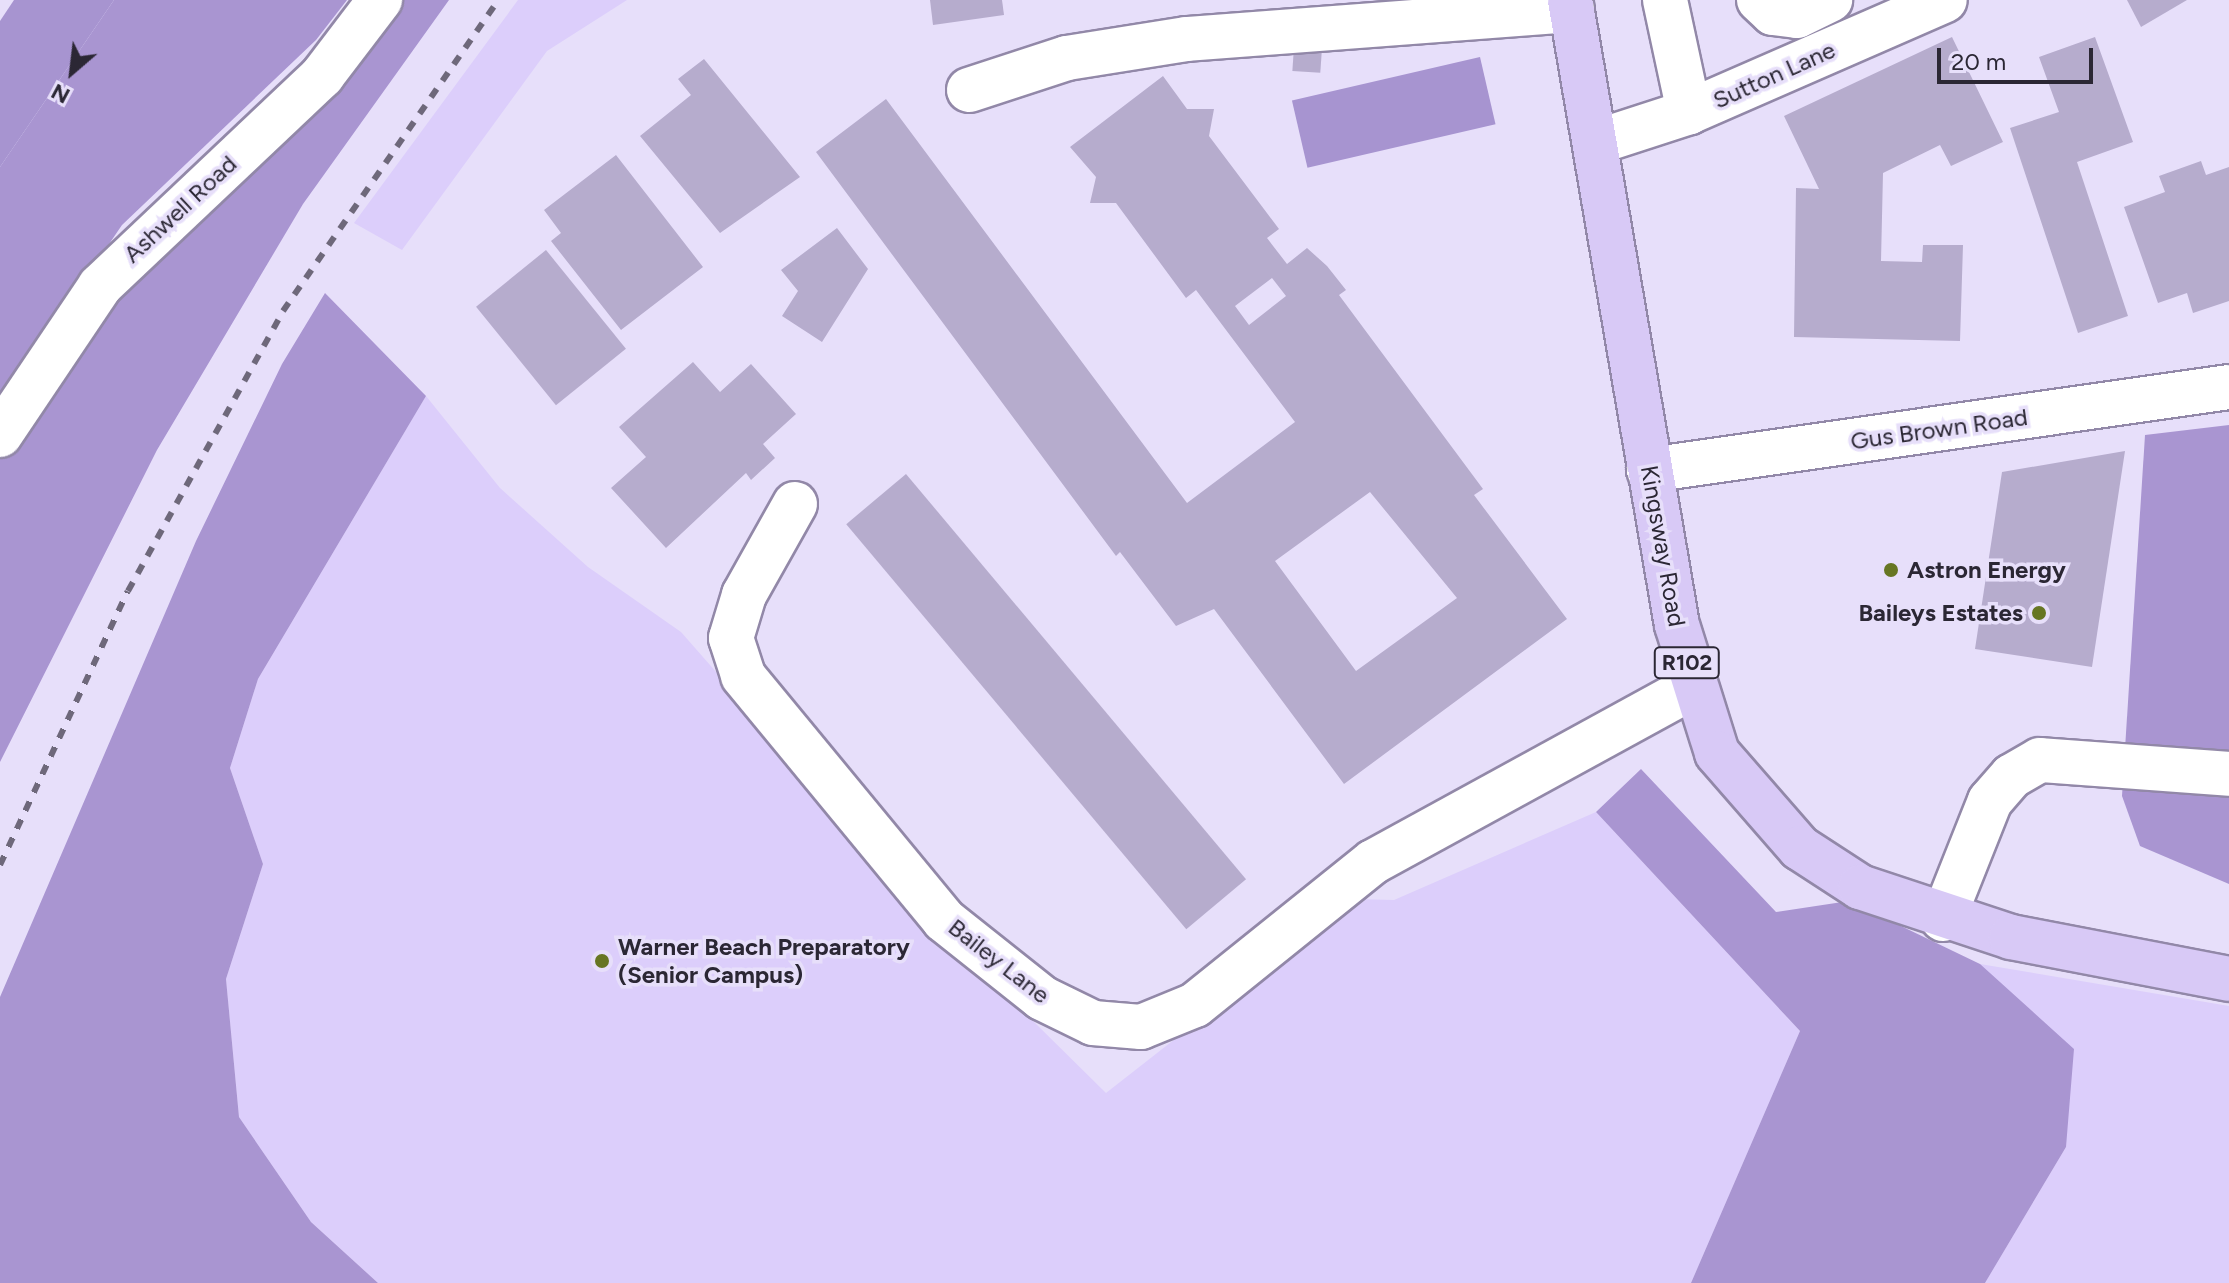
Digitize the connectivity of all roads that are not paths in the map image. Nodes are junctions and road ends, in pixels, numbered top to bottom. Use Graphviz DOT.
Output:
graph roads {
  1 [pos="380,0"];
  2 [pos="1666,0"];
  3 [pos="1759,0"];
  4 [pos="1830,0"];
  5 [pos="1945,0"];
  6 [pos="1571,5"];
  7 [pos="1393,11"];
  8 [pos="969,90"];
  9 [pos="1689,112"];
  10 [pos="1600,141"];
  11 [pos="2229,387"];
  12 [pos="0,435"];
  13 [pos="1649,470"];
  14 [pos="795,504"];
  15 [pos="1693,687"];
  16 [pos="2229,774"];
  17 [pos="1943,919"];
  18 [pos="2229,979"];
  1 -- 12 [label="street, Ashwell Road"];
  2 -- 9 [label="street"];
  3 -- 4 [label="street"];
  5 -- 9 [label="street, Sutton Lane"];
  6 -- 7 [label="street"];
  6 -- 10 [label="main road, Kingsway Road / R102"];
  7 -- 8 [label="street"];
  9 -- 10 [label="street, Sutton Lane"];
  10 -- 13 [label="main road, Kingsway Road / R102"];
  11 -- 13 [label="street, Gus Brown Road"];
  13 -- 15 [label="main road, Kingsway Road / R102"];
  14 -- 15 [label="street, Bailey Lane"];
  15 -- 17 [label="main road, Kingsway Road / R102"];
  16 -- 17 [label="street"];
  17 -- 18 [label="main road, Kingsway Road / R102"];
}
